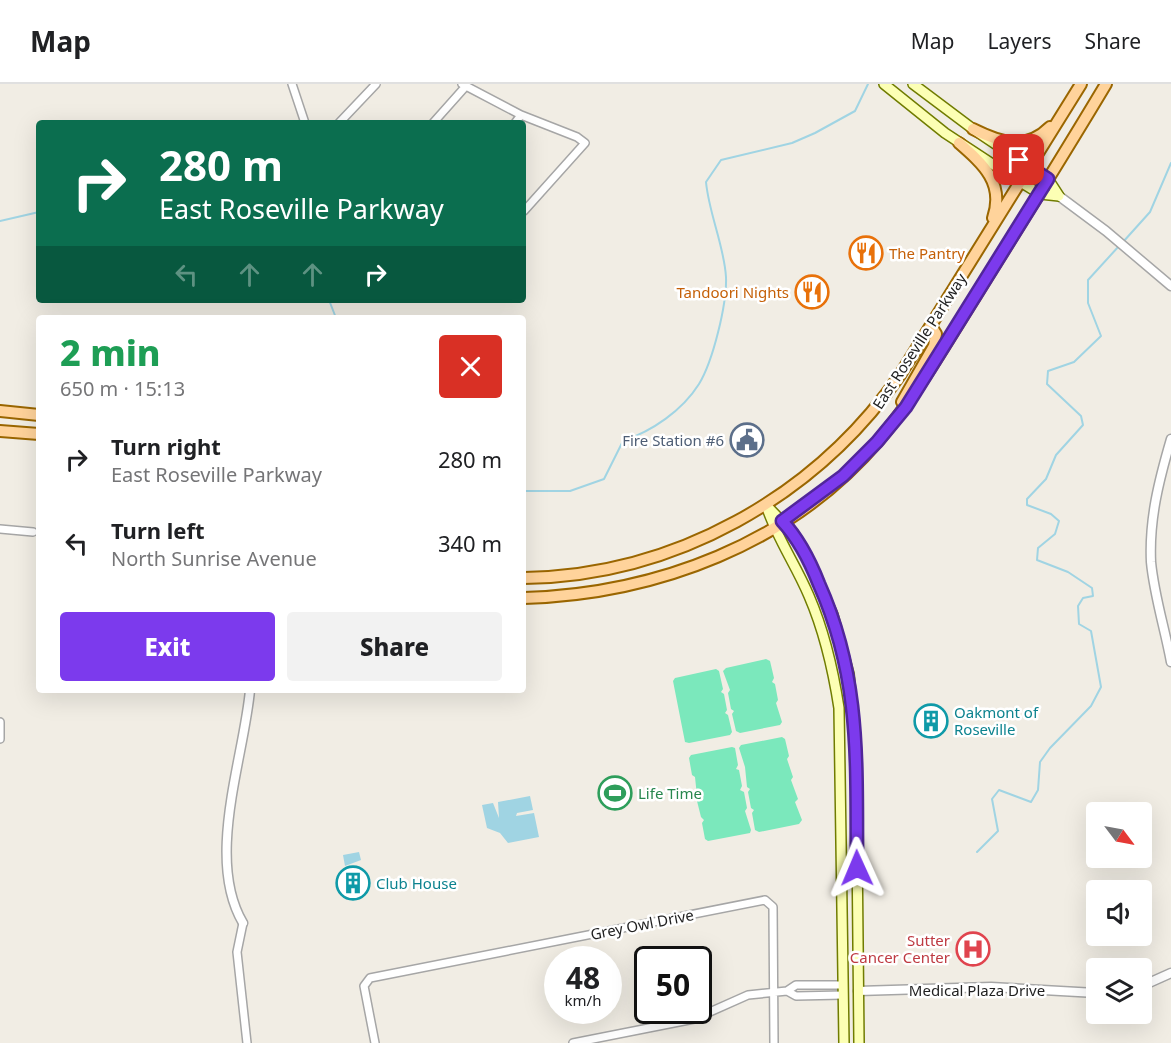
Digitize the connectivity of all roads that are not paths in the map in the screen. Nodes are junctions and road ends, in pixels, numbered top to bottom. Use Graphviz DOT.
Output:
graph roads {
  1 [pos="292,84"];
  2 [pos="376,84"];
  3 [pos="884,84"];
  4 [pos="913,84"];
  5 [pos="1081,84"];
  6 [pos="1106,84"];
  7 [pos="464,85"];
  8 [pos="1064,111"];
  9 [pos="521,115"];
  10 [pos="304,120"];
  11 [pos="342,120"];
  12 [pos="436,120"];
  13 [pos="517,120"];
  14 [pos="974,129"];
  15 [pos="959,143"];
  16 [pos="1029,166"];
  17 [pos="1048,179"];
  18 [pos="1020,182"];
  19 [pos="1040,194"];
  20 [pos="1059,196"];
  21 [pos="526,209"];
  22 [pos="987,236"];
  23 [pos="1171,286"];
  24 [pos="931,326"];
  25 [pos="0,411"];
  26 [pos="36,415"];
  27 [pos="892,424"];
  28 [pos="0,431"];
  29 [pos="36,434"];
  30 [pos="1171,439"];
  31 [pos="766,505"];
  32 [pos="778,524"];
  33 [pos="0,529"];
  34 [pos="33,532"];
  35 [pos="526,578"];
  36 [pos="526,598"];
  37 [pos="1167,620"];
  38 [pos="1171,662"];
  39 [pos="249,693"];
  40 [pos="0,722"];
  41 [pos="0,739"];
  42 [pos="243,923"];
  43 [pos="1171,973"];
  44 [pos="1152,982"];
  45 [pos="816,985"];
  46 [pos="843,985"];
  47 [pos="773,991"];
  48 [pos="787,991"];
  49 [pos="858,991"];
  50 [pos="1086,992"];
  51 [pos="816,996"];
  52 [pos="843,996"];
  53 [pos="584,1042"];
  54 [pos="247,1043"];
  55 [pos="375,1043"];
  56 [pos="573,1043"];
  57 [pos="774,1043"];
  58 [pos="844,1043"];
  59 [pos="859,1043"];
  1 -- 10 [label="street"];
  2 -- 11 [label="street"];
  3 -- 15 [label="main road"];
  4 -- 14 [label="main road"];
  5 -- 8 [label="main road, East Roseville Parkway"];
  6 -- 17 [label="main road, East Roseville Parkway"];
  7 -- 9 [label="street"];
  7 -- 12 [label="street"];
  8 -- 14 [label="main road"];
  8 -- 16 [label="main road, East Roseville Parkway"];
  9 -- 13 [label="street"];
  9 -- 21 [label="street"];
  14 -- 16 [label="main road"];
  15 -- 18 [label="main road"];
  15 -- 22 [label="main road"];
  16 -- 17 [label="main road"];
  16 -- 18 [label="main road, East Roseville Parkway"];
  17 -- 19 [label="main road, East Roseville Parkway"];
  17 -- 20 [label="main road"];
  18 -- 19 [label="main road"];
  18 -- 22 [label="main road, East Roseville Parkway"];
  19 -- 20 [label="main road"];
  19 -- 27 [label="main road, East Roseville Parkway"];
  20 -- 23 [label="street"];
  22 -- 24 [label="main road, East Roseville Parkway"];
  24 -- 27 [label="main road"];
  24 -- 31 [label="main road, East Roseville Parkway"];
  25 -- 26 [label="main road"];
  27 -- 32 [label="main road, East Roseville Parkway"];
  28 -- 29 [label="main road"];
  30 -- 37 [label="street"];
  31 -- 32 [label="main road"];
  31 -- 35 [label="main road, East Roseville Parkway"];
  32 -- 36 [label="main road, East Roseville Parkway"];
  32 -- 46 [label="main road"];
  32 -- 49 [label="main road"];
  33 -- 34 [label="street"];
  37 -- 38 [label="street"];
  39 -- 42 [label="street"];
  40 -- 41 [label="street"];
  42 -- 54 [label="street"];
  43 -- 44 [label="street"];
  45 -- 46 [label="street"];
  45 -- 48 [label="street"];
  45 -- 51 [label="street"];
  46 -- 49 [label="main road"];
  46 -- 52 [label="main road"];
  47 -- 48 [label="street"];
  47 -- 53 [label="street"];
  47 -- 55 [label="street, Grey Owl Drive"];
  47 -- 57 [label="street, Grey Owl Drive"];
  48 -- 51 [label="street"];
  49 -- 50 [label="street, Medical Plaza Drive"];
  49 -- 52 [label="main road"];
  49 -- 59 [label="main road"];
  51 -- 52 [label="street"];
  52 -- 58 [label="main road"];
  53 -- 56 [label="street"];
}
